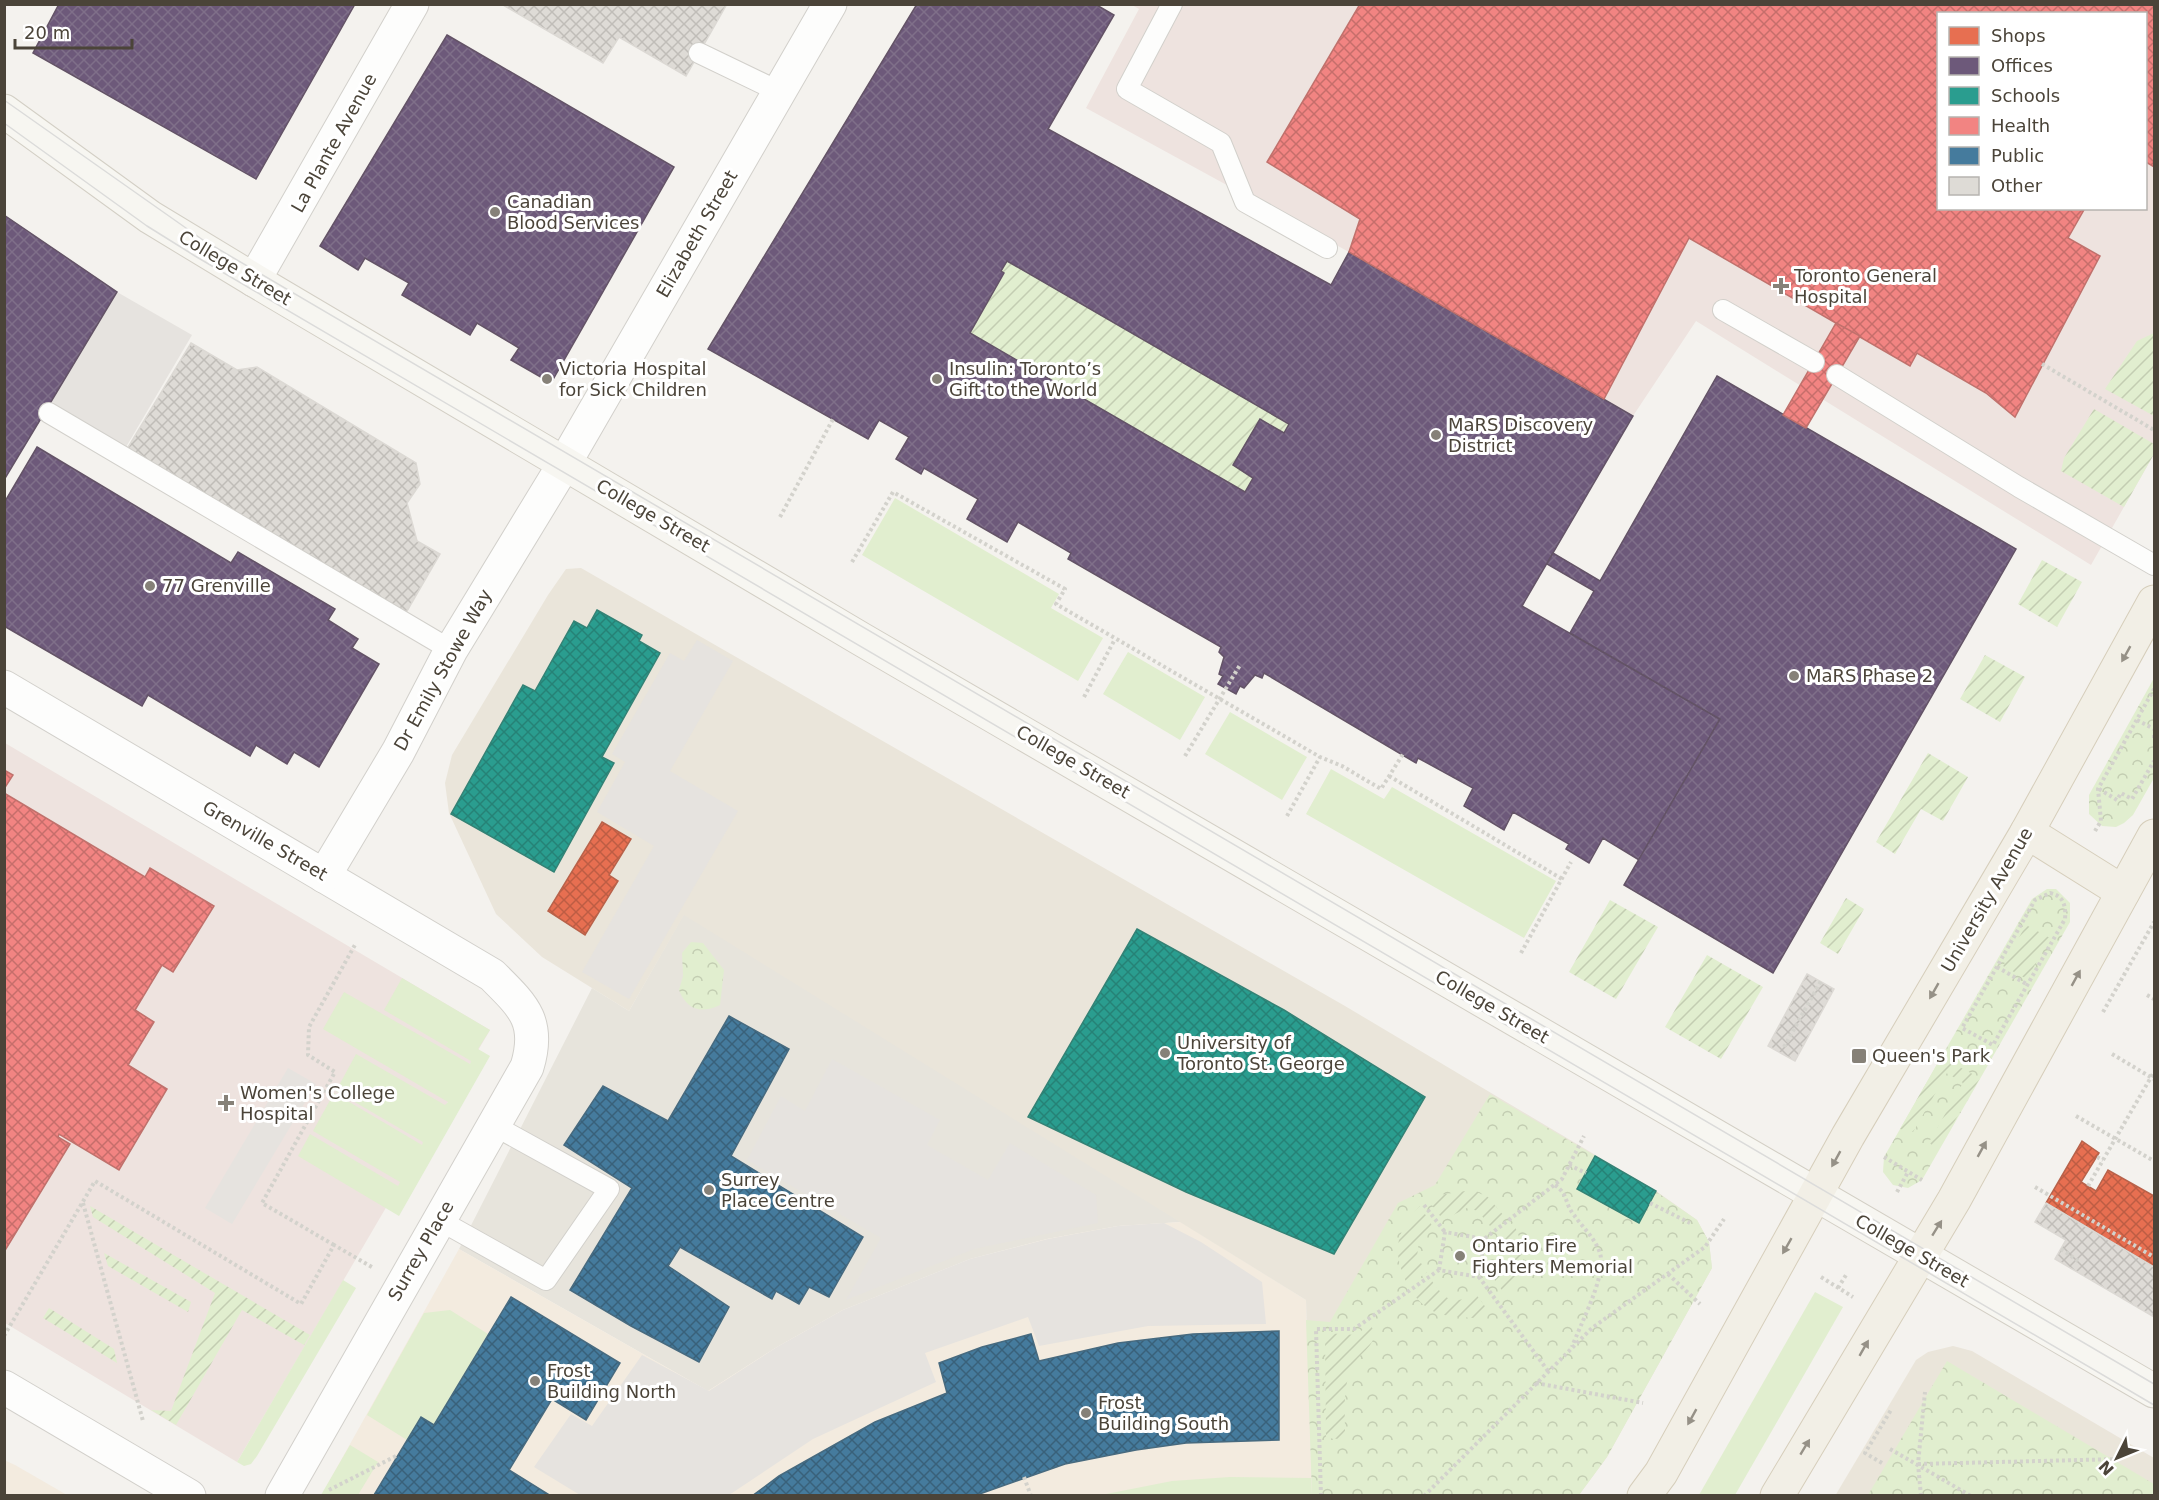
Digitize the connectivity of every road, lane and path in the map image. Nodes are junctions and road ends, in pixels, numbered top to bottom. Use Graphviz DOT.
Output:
graph roads {
  1 [pos="412,4"];
  2 [pos="830,4"];
  3 [pos="1172,4"];
  4 [pos="699,53"];
  5 [pos="780,92"];
  6 [pos="4,111"];
  7 [pos="1327,248"];
  8 [pos="254,280"];
  9 [pos="1724,310"];
  10 [pos="1814,362"];
  11 [pos="2042,363"];
  12 [pos="1837,375"];
  13 [pos="49,413"];
  14 [pos="833,419"];
  15 [pos="2154,430"];
  16 [pos="564,464"];
  17 [pos="780,518"];
  18 [pos="852,562"];
  19 [pos="2154,565"];
  20 [pos="2154,602"];
  21 [pos="1115,639"];
  22 [pos="451,650"];
  23 [pos="1240,665"];
  24 [pos="4,687"];
  25 [pos="2154,689"];
  26 [pos="1084,698"];
  27 [pos="1220,699"];
  28 [pos="2137,720"];
  29 [pos="2154,729"];
  30 [pos="1403,754"];
  31 [pos="1185,756"];
  32 [pos="1320,757"];
  33 [pos="2154,761"];
  34 [pos="1389,776"];
  35 [pos="2098,789"];
  36 [pos="1287,816"];
  37 [pos="2027,832"];
  38 [pos="2154,836"];
  39 [pos="1571,862"];
  40 [pos="2076,862"];
  41 [pos="324,876"];
  42 [pos="1562,879"];
  43 [pos="2123,892"];
  44 [pos="2058,894"];
  45 [pos="356,943"];
  46 [pos="1521,953"];
  47 [pos="1997,967"];
  48 [pos="1821,981"];
  49 [pos="2028,985"];
  50 [pos="2147,995"];
  51 [pos="2154,999"];
  52 [pos="520,1002"];
  53 [pos="1784,1047"];
  54 [pos="2112,1054"];
  55 [pos="2154,1072"];
  56 [pos="2153,1078"];
  57 [pos="2076,1116"];
  58 [pos="494,1125"];
  59 [pos="1584,1136"];
  60 [pos="2115,1139"];
  61 [pos="1884,1157"];
  62 [pos="2097,1157"];
  63 [pos="2103,1160"];
  64 [pos="2154,1161"];
  65 [pos="1569,1165"];
  66 [pos="1908,1172"];
  67 [pos="1586,1173"];
  68 [pos="1922,1180"];
  69 [pos="1555,1185"];
  70 [pos="2088,1186"];
  71 [pos="2035,1187"];
  72 [pos="1897,1192"];
  73 [pos="1816,1195"];
  74 [pos="83,1202"];
  75 [pos="1650,1203"];
  76 [pos="1424,1205"];
  77 [pos="1724,1219"];
  78 [pos="439,1220"];
  79 [pos="1690,1223"];
  80 [pos="1445,1232"];
  81 [pos="1484,1239"];
  82 [pos="334,1245"];
  83 [pos="2061,1249"];
  84 [pos="1920,1257"];
  85 [pos="2154,1257"];
  86 [pos="2078,1261"];
  87 [pos="375,1269"];
  88 [pos="1439,1270"];
  89 [pos="1668,1274"];
  90 [pos="1846,1275"];
  91 [pos="1479,1277"];
  92 [pos="1821,1277"];
  93 [pos="1838,1288"];
  94 [pos="1853,1297"];
  95 [pos="1700,1304"];
  96 [pos="4,1336"];
  97 [pos="1572,1348"];
  98 [pos="1548,1371"];
  99 [pos="1535,1383"];
  100 [pos="2154,1391"];
  101 [pos="1925,1392"];
  102 [pos="7,1395"];
  103 [pos="1643,1403"];
  104 [pos="1891,1410"];
  105 [pos="143,1421"];
  106 [pos="1890,1449"];
  107 [pos="398,1455"];
  108 [pos="2121,1460"];
  109 [pos="1882,1463"];
  110 [pos="1918,1464"];
  111 [pos="1024,1477"];
  112 [pos="1651,1488"];
  113 [pos="328,1490"];
  114 [pos="189,1496"];
  115 [pos="282,1496"];
  116 [pos="1031,1496"];
  117 [pos="1321,1496"];
  118 [pos="1424,1496"];
  119 [pos="1777,1496"];
  120 [pos="1920,1496"];
  121 [pos="1971,1496"];
  1 -- 8 [label="street, La Plante Avenue"];
  2 -- 5 [label="street, Elizabeth Street"];
  3 -- 7 [label="lane"];
  4 -- 5 [label="lane"];
  5 -- 16 [label="street, Elizabeth Street"];
  6 -- 8 [label="main road, College Street"];
  8 -- 16 [label="main road, College Street"];
  9 -- 10 [label="lane"];
  11 -- 15 [label="path"];
  12 -- 19 [label="lane"];
  13 -- 22 [label="lane"];
  14 -- 17 [label="path"];
  16 -- 22 [label="street, Dr Emily Stowe Way"];
  16 -- 73 [label="main road, College Street"];
  18 -- 21 [label="path"];
  20 -- 37 [label="main road, University Avenue, one-way"];
  21 -- 26 [label="path"];
  21 -- 27 [label="path"];
  22 -- 41 [label="street, Dr Emily Stowe Way"];
  23 -- 27 [label="path"];
  24 -- 41 [label="street, Grenville Street"];
  25 -- 28 [label="path"];
  27 -- 31 [label="path"];
  27 -- 32 [label="path"];
  28 -- 29 [label="path"];
  28 -- 35 [label="path"];
  30 -- 34 [label="path"];
  32 -- 34 [label="path"];
  32 -- 36 [label="path"];
  33 -- 35 [label="path"];
  34 -- 42 [label="path"];
  35 -- 40 [label="path"];
  37 -- 40 [label="main road"];
  37 -- 73 [label="main road, University Avenue, one-way"];
  38 -- 43 [label="main road"];
  39 -- 42 [label="path"];
  40 -- 43 [label="main road"];
  40 -- 44 [label="path"];
  41 -- 52 [label="street, Grenville Street"];
  42 -- 46 [label="path"];
  84 -- 43 [label="main road, one-way"];
  44 -- 47 [label="path"];
  44 -- 49 [label="path"];
  45 -- 82 [label="path"];
  47 -- 49 [label="path"];
  47 -- 49 [label="path"];
  48 -- 53 [label="path"];
  50 -- 51 [label="path"];
  52 -- 58 [label="street, Surrey Place"];
  54 -- 56 [label="path"];
  55 -- 56 [label="path"];
  56 -- 60 [label="path"];
  57 -- 60 [label="path"];
  58 -- 78 [label="street, Surrey Place"];
  58 -- 78 [label="lane"];
  59 -- 65 [label="path"];
  60 -- 63 [label="path"];
  60 -- 64 [label="path"];
  61 -- 66 [label="path"];
  62 -- 63 [label="path"];
  63 -- 70 [label="path"];
  65 -- 67 [label="path"];
  65 -- 69 [label="path"];
  66 -- 68 [label="path"];
  66 -- 72 [label="path"];
  69 -- 81 [label="path"];
  69 -- 97 [label="path"];
  71 -- 85 [label="path"];
  73 -- 84 [label="main road, College Street"];
  73 -- 112 [label="main road, one-way"];
  74 -- 82 [label="path"];
  74 -- 96 [label="path"];
  74 -- 105 [label="path"];
  75 -- 79 [label="path"];
  76 -- 80 [label="path"];
  77 -- 89 [label="path"];
  78 -- 115 [label="street, Surrey Place"];
  80 -- 81 [label="path"];
  80 -- 88 [label="path"];
  81 -- 91 [label="path"];
  82 -- 87 [label="path"];
  83 -- 86 [label="path"];
  84 -- 100 [label="main road, College Street"];
  119 -- 84 [label="main road, one-way"];
  88 -- 91 [label="path"];
  88 -- 117 [label="path"];
  89 -- 95 [label="path"];
  89 -- 97 [label="path"];
  90 -- 93 [label="path"];
  91 -- 98 [label="path"];
  92 -- 93 [label="path"];
  93 -- 94 [label="path"];
  97 -- 98 [label="path"];
  98 -- 99 [label="path"];
  99 -- 103 [label="path"];
  99 -- 118 [label="path"];
  101 -- 110 [label="path"];
  102 -- 114 [label="street"];
  104 -- 109 [label="path"];
  106 -- 110 [label="path"];
  107 -- 113 [label="path"];
  108 -- 110 [label="path"];
  110 -- 120 [label="path"];
  110 -- 121 [label="path"];
  111 -- 116 [label="path"];
}
